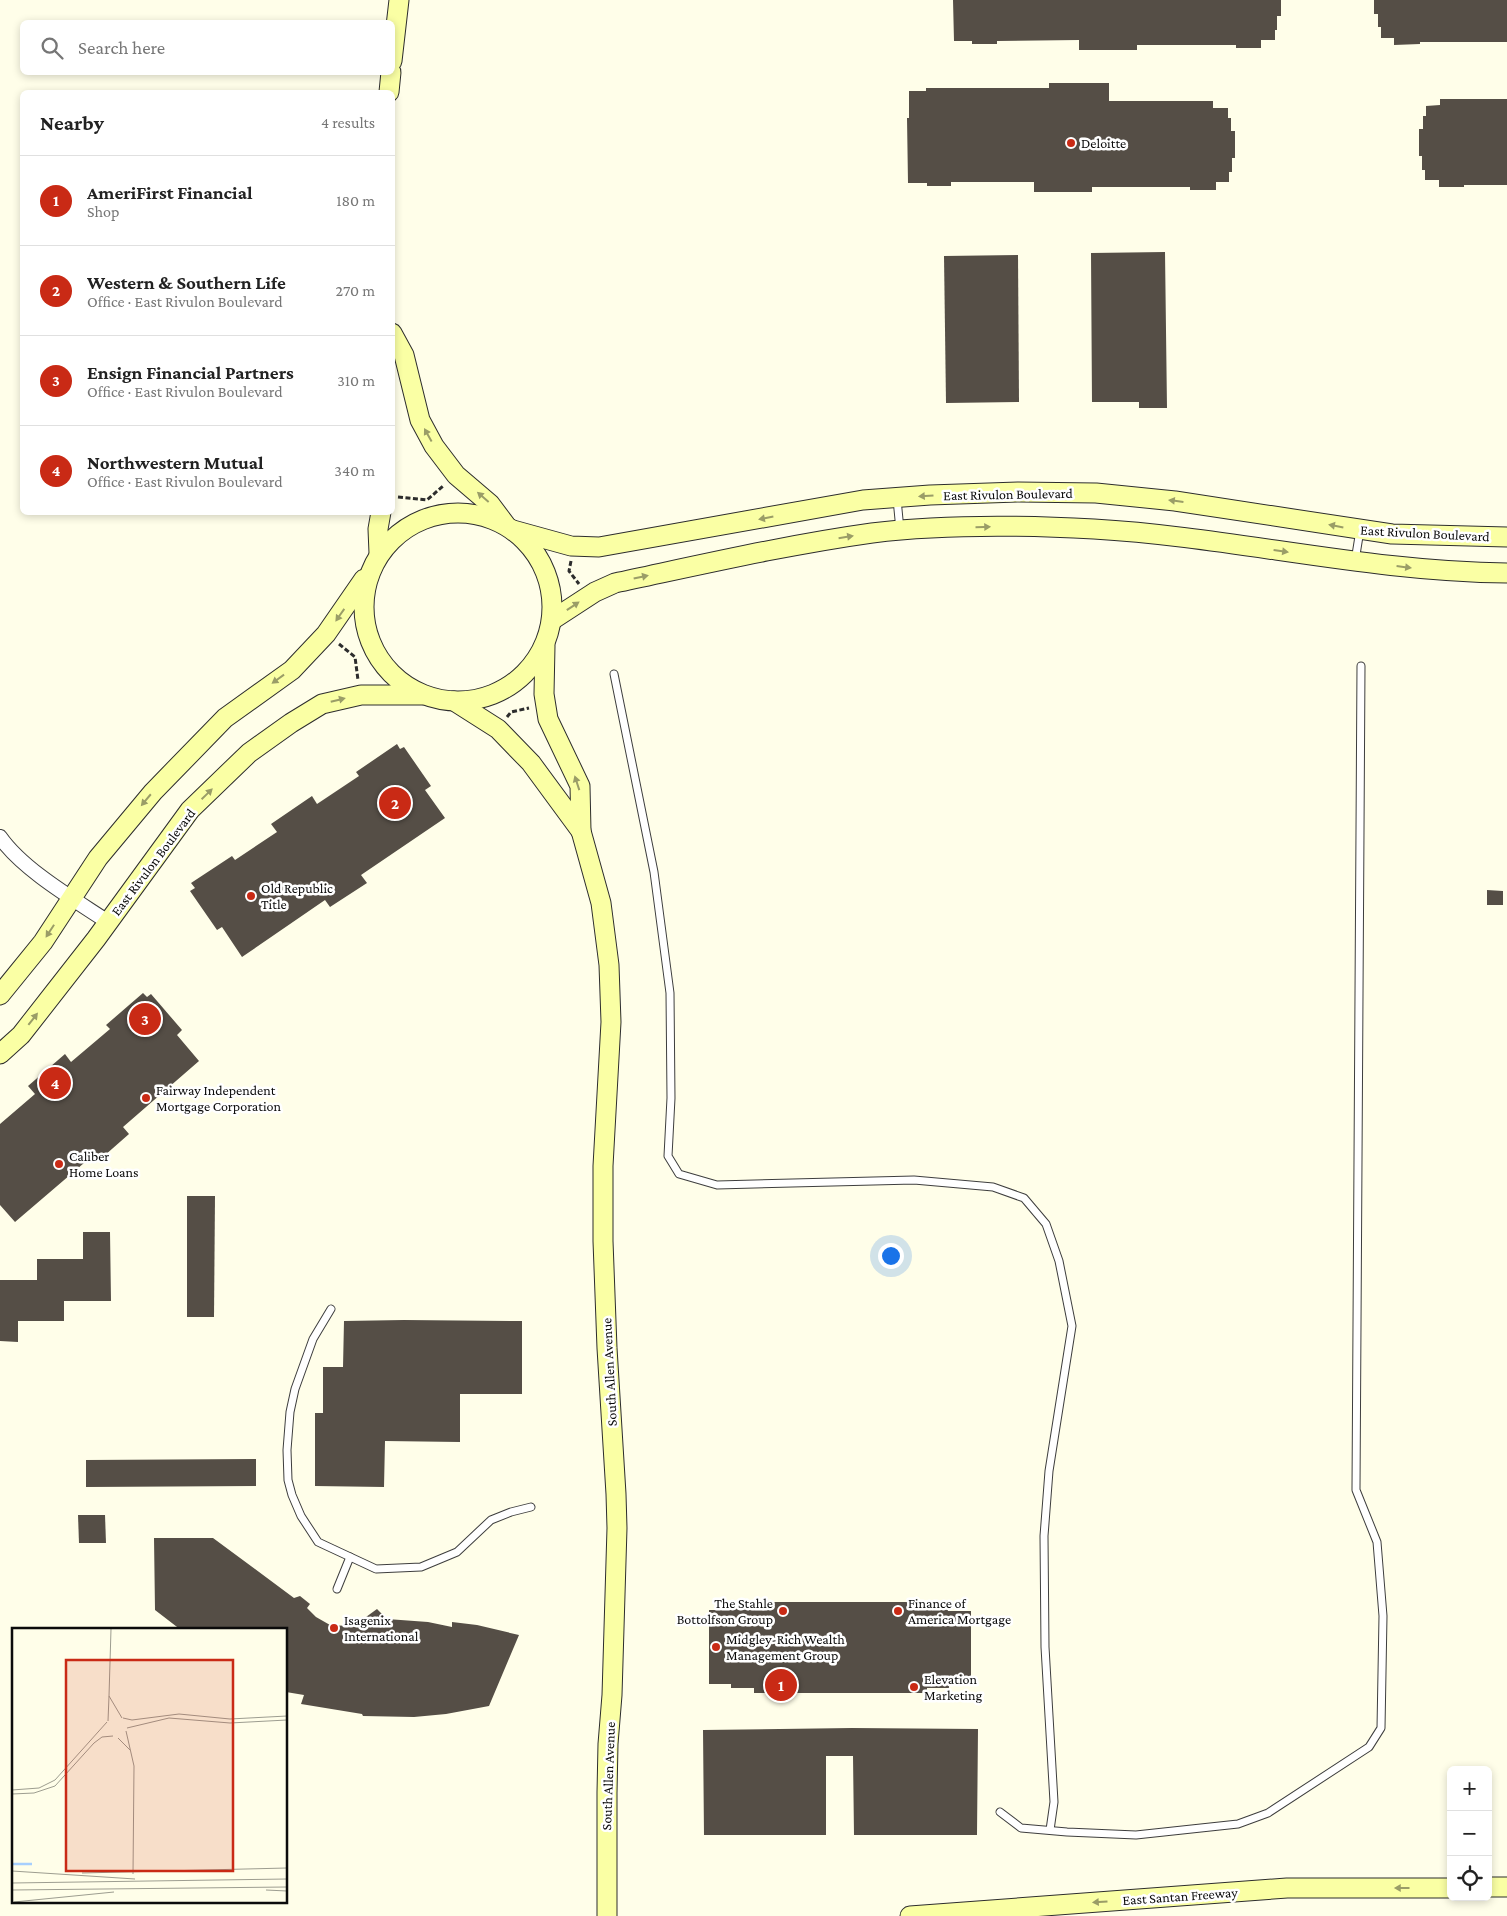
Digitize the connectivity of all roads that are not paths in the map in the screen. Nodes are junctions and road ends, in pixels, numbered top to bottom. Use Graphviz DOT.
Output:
graph roads {
  1 [pos="399,0"];
  2 [pos="395,35"];
  3 [pos="391,75"];
  4 [pos="389,90"];
  5 [pos="395,338"];
  6 [pos="897,498"];
  7 [pos="380,515"];
  8 [pos="509,527"];
  9 [pos="900,530"];
  10 [pos="1360,530"];
  11 [pos="1507,537"];
  12 [pos="376,560"];
  13 [pos="1355,562"];
  14 [pos="1507,573"];
  15 [pos="552,620"];
  16 [pos="545,646"];
  17 [pos="1361,666"];
  18 [pos="614,674"];
  19 [pos="423,695"];
  20 [pos="454,701"];
  21 [pos="581,831"];
  22 [pos="0,837"];
  23 [pos="71,898"];
  24 [pos="108,922"];
  25 [pos="0,995"];
  26 [pos="0,1054"];
  27 [pos="331,1309"];
  28 [pos="530,1507"];
  29 [pos="350,1557"];
  30 [pos="337,1588"];
  31 [pos="1000,1812"];
  32 [pos="1050,1830"];
  33 [pos="1492,1887"];
  34 [pos="1507,1887"];
  35 [pos="1447,1888"];
  36 [pos="607,1916"];
  37 [pos="910,1916"];
  1 -- 2 [label="street"];
  3 -- 4 [label="street"];
  8 -- 5 [label="street, one-way"];
  6 -- 8 [label="street, East Rivulon Boulevard, one-way"];
  6 -- 9 [label="lane"];
  10 -- 6 [label="street, East Rivulon Boulevard, one-way"];
  7 -- 12 [label="street"];
  8 -- 12 [label="street, East Rivulon Boulevard"];
  8 -- 15 [label="street"];
  9 -- 13 [label="street, one-way"];
  15 -- 9 [label="street, one-way"];
  10 -- 11 [label="street, East Rivulon Boulevard"];
  10 -- 13 [label="lane"];
  12 -- 19 [label="street"];
  12 -- 23 [label="street, one-way"];
  13 -- 14 [label="street, one-way"];
  15 -- 16 [label="street"];
  16 -- 20 [label="street"];
  21 -- 16 [label="street, South Allen Avenue, one-way"];
  17 -- 32 [label="lane"];
  18 -- 32 [label="lane"];
  19 -- 20 [label="street"];
  24 -- 19 [label="street, East Rivulon Boulevard, one-way"];
  20 -- 21 [label="street, South Allen Avenue"];
  21 -- 36 [label="street, South Allen Avenue"];
  22 -- 23 [label="street"];
  23 -- 24 [label="street"];
  23 -- 25 [label="street, one-way"];
  26 -- 24 [label="street, East Rivulon Boulevard, one-way"];
  27 -- 29 [label="lane"];
  28 -- 29 [label="lane"];
  29 -- 30 [label="lane"];
  31 -- 32 [label="lane"];
  33 -- 34 [label="street"];
  35 -- 37 [label="street, East Santan Freeway, one-way"];
}
